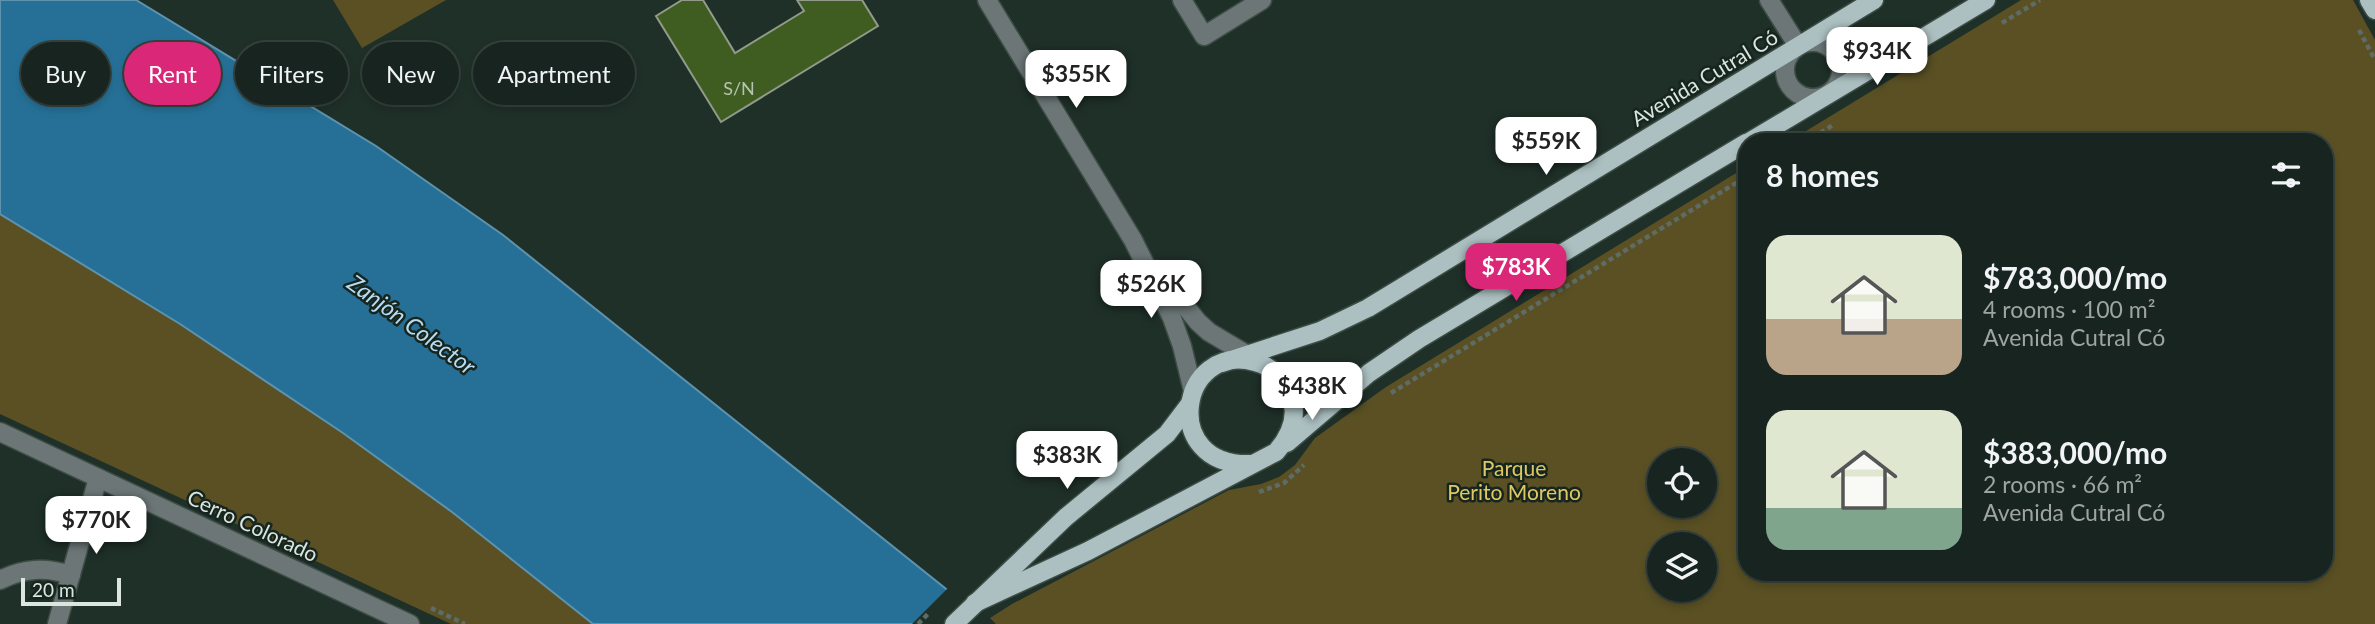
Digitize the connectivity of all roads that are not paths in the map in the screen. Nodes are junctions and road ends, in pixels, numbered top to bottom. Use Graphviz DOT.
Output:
graph roads {
  1 [pos="987,0"];
  2 [pos="1182,0"];
  3 [pos="1262,0"];
  4 [pos="1769,0"];
  5 [pos="1874,0"];
  6 [pos="1986,0"];
  7 [pos="2369,0"];
  8 [pos="2375,10"];
  9 [pos="1798,46"];
  10 [pos="1827,95"];
  11 [pos="1763,133"];
  12 [pos="1738,148"];
  13 [pos="1133,240"];
  14 [pos="1246,355"];
  15 [pos="1222,363"];
  16 [pos="1264,364"];
  17 [pos="1191,398"];
  18 [pos="0,432"];
  19 [pos="1276,452"];
  20 [pos="1250,464"];
  21 [pos="98,478"];
  22 [pos="71,575"];
  23 [pos="0,580"];
  24 [pos="975,603"];
  25 [pos="57,624"];
  26 [pos="410,624"];
  27 [pos="954,624"];
  1 -- 13 [label="street"];
  2 -- 3 [label="street"];
  4 -- 9 [label="street"];
  5 -- 9 [label="main road, Avenida Cutral Có"];
  6 -- 10 [label="main road, Avenida Cutral Có"];
  7 -- 8 [label="main road"];
  9 -- 10 [label="street"];
  9 -- 10 [label="street"];
  9 -- 14 [label="main road, Avenida Cutral Có"];
  10 -- 11 [label="main road, Avenida Cutral Có"];
  12 -- 19 [label="main road, Avenida Cutral Có"];
  13 -- 14 [label="street"];
  13 -- 17 [label="street"];
  14 -- 15 [label="main road, Avenida Cutral Có"];
  14 -- 16 [label="street"];
  15 -- 16 [label="main road"];
  15 -- 17 [label="main road, Avenida Cutral Có"];
  16 -- 19 [label="main road"];
  17 -- 20 [label="main road"];
  17 -- 24 [label="main road, Avenida Cutral Có"];
  18 -- 21 [label="street, Cerro Colorado"];
  19 -- 20 [label="main road, Avenida Cutral Có"];
  20 -- 24 [label="main road, Avenida Cutral Có"];
  21 -- 22 [label="street"];
  21 -- 26 [label="street, Cerro Colorado"];
  22 -- 23 [label="street"];
  22 -- 25 [label="street"];
  24 -- 27 [label="main road, Avenida Cutral Có"];
}
